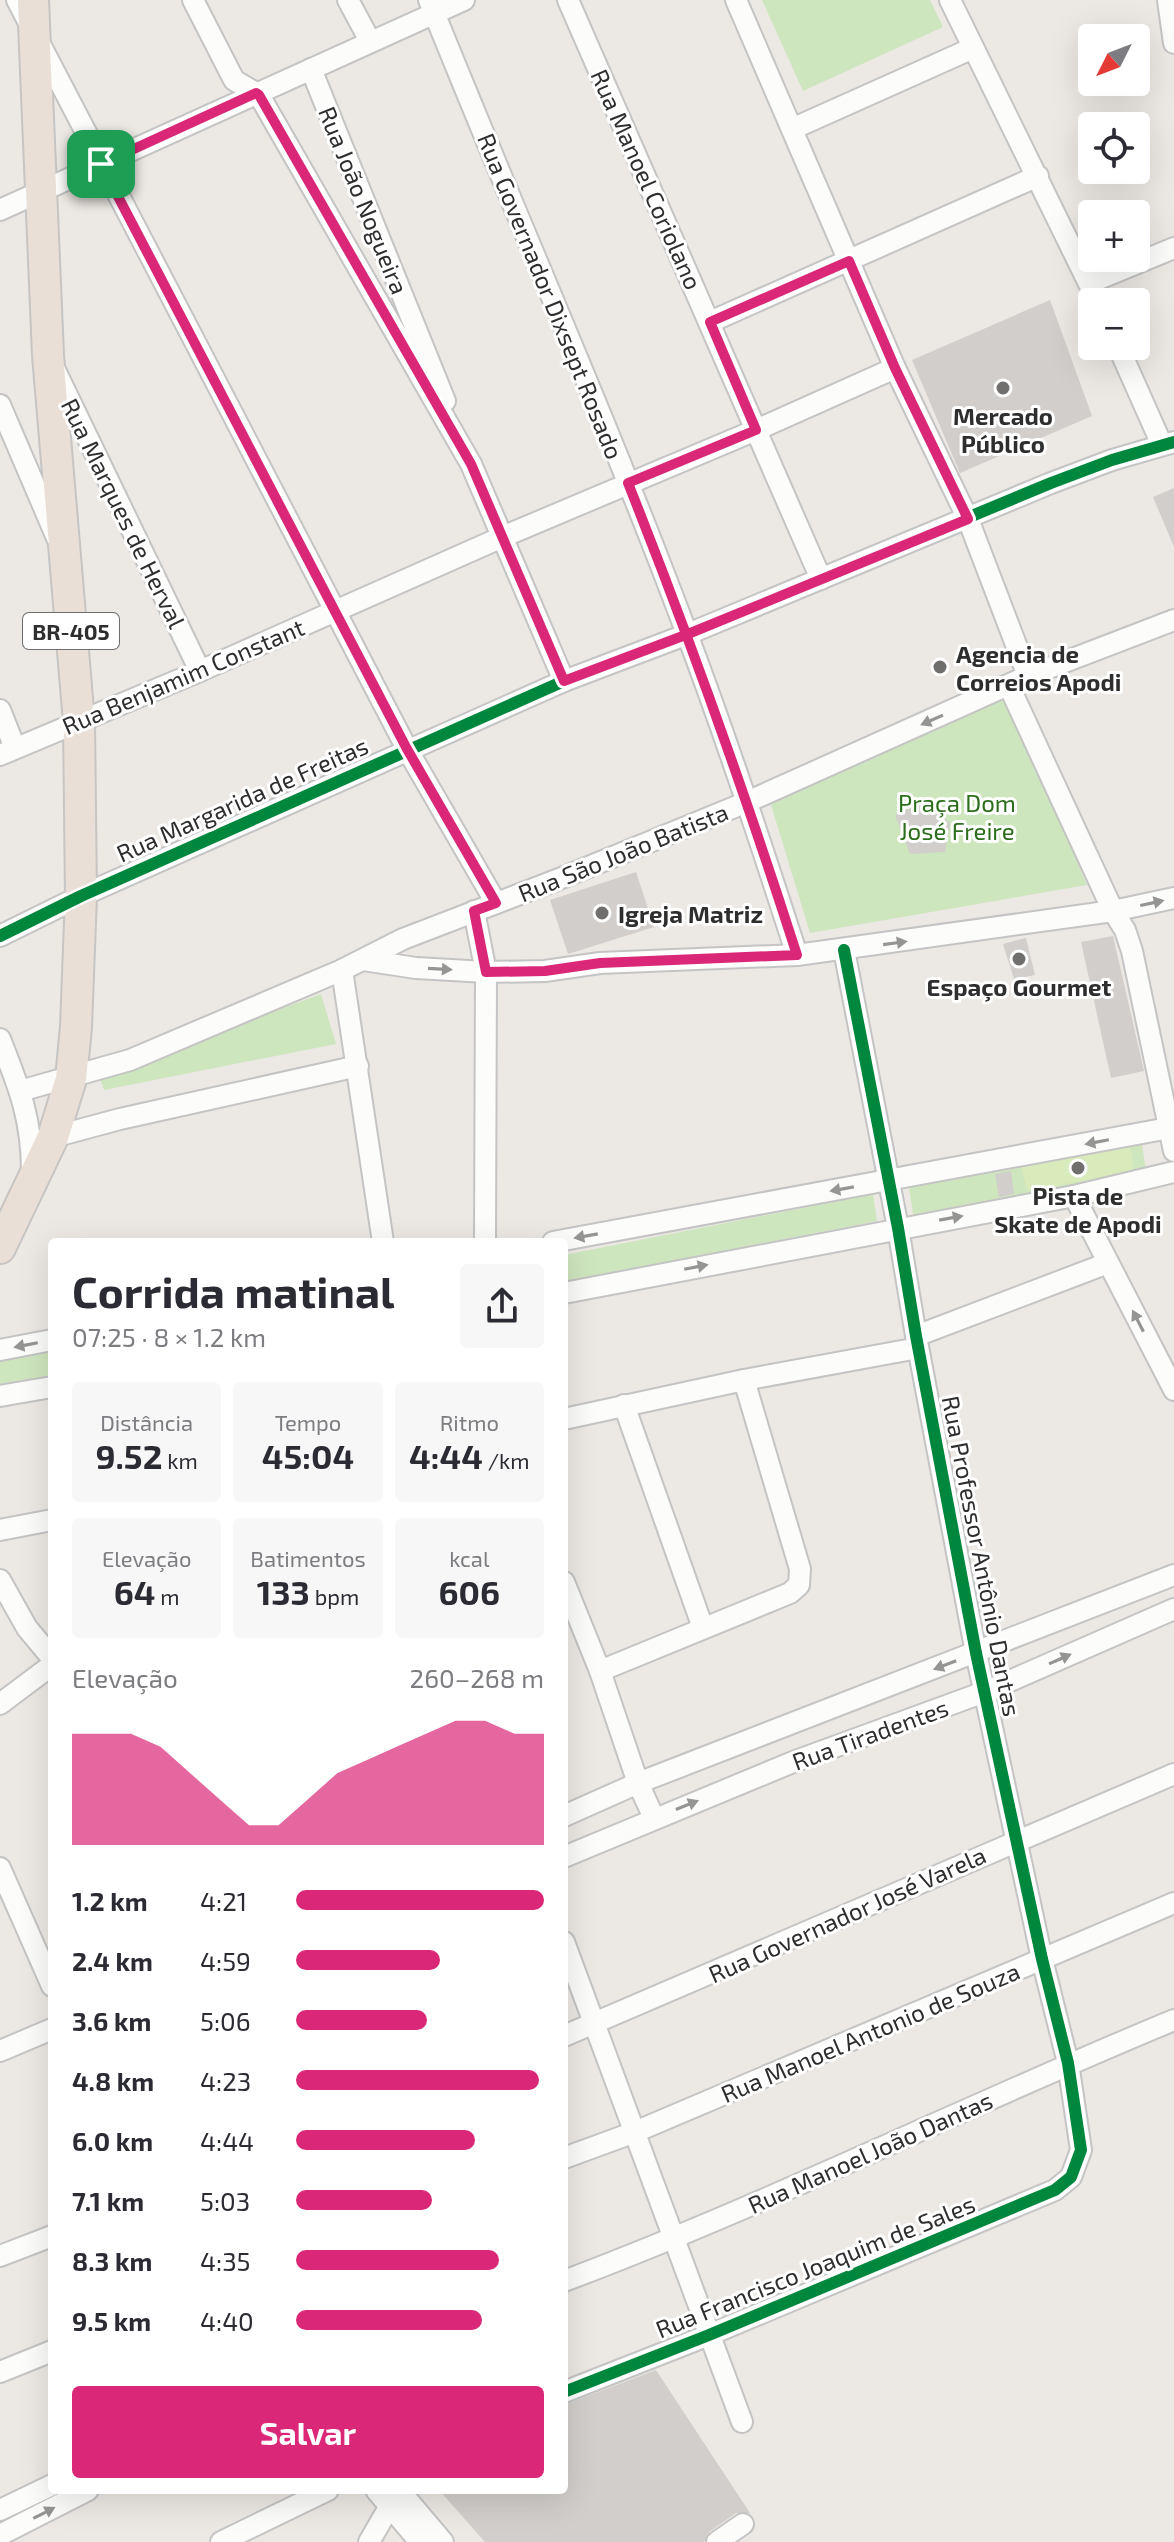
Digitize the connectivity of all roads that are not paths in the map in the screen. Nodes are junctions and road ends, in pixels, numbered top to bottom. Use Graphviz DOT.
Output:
graph roads {
  1 [pos="17,0"];
  2 [pos="33,0"];
  3 [pos="193,0"];
  4 [pos="348,0"];
  5 [pos="464,0"];
  6 [pos="568,0"];
  7 [pos="736,0"];
  8 [pos="950,0"];
  9 [pos="1168,0"];
  10 [pos="432,7"];
  11 [pos="33,32"];
  12 [pos="370,41"];
  13 [pos="1174,43"];
  14 [pos="973,48"];
  15 [pos="311,69"];
  16 [pos="256,93"];
  17 [pos="792,129"];
  18 [pos="101,164"];
  19 [pos="1038,176"];
  20 [pos="41,192"];
  21 [pos="0,210"];
  22 [pos="1174,248"];
  23 [pos="849,261"];
  24 [pos="1092,288"];
  25 [pos="1103,288"];
  26 [pos="710,322"];
  27 [pos="48,355"];
  28 [pos="1125,360"];
  29 [pos="895,368"];
  30 [pos="0,405"];
  31 [pos="756,430"];
  32 [pos="1168,443"];
  33 [pos="471,464"];
  34 [pos="628,483"];
  35 [pos="968,519"];
  36 [pos="500,538"];
  37 [pos="63,553"];
  38 [pos="821,579"];
  39 [pos="335,610"];
  40 [pos="1174,620"];
  41 [pos="688,634"];
  42 [pos="200,671"];
  43 [pos="1028,676"];
  44 [pos="564,681"];
  45 [pos="1009,686"];
  46 [pos="0,710"];
  47 [pos="79,722"];
  48 [pos="407,749"];
  49 [pos="7,752"];
  50 [pos="747,802"];
  51 [pos="81,896"];
  52 [pos="1174,898"];
  53 [pos="496,903"];
  54 [pos="474,911"];
  55 [pos="1113,911"];
  56 [pos="0,936"];
  57 [pos="844,950"];
  58 [pos="797,955"];
  59 [pos="363,960"];
  60 [pos="342,970"];
  61 [pos="486,972"];
  62 [pos="0,1039"];
  63 [pos="358,1066"];
  64 [pos="71,1079"];
  65 [pos="20,1091"];
  66 [pos="1171,1128"];
  67 [pos="53,1137"];
  68 [pos="1174,1151"];
  69 [pos="1174,1172"];
  70 [pos="32,1180"];
  71 [pos="888,1181"];
  72 [pos="1074,1196"];
  73 [pos="898,1228"];
  74 [pos="382,1238"];
  75 [pos="485,1238"];
  76 [pos="568,1239"];
  77 [pos="0,1248"];
  78 [pos="1108,1263"];
  79 [pos="568,1292"];
  80 [pos="48,1341"];
  81 [pos="917,1342"];
  82 [pos="0,1350"];
  83 [pos="744,1380"];
  84 [pos="48,1388"];
  85 [pos="1174,1390"];
  86 [pos="0,1396"];
  87 [pos="624,1405"];
  88 [pos="568,1418"];
  89 [pos="48,1521"];
  90 [pos="0,1530"];
  91 [pos="1174,1575"];
  92 [pos="0,1580"];
  93 [pos="568,1592"];
  94 [pos="1174,1609"];
  95 [pos="703,1628"];
  96 [pos="48,1653"];
  97 [pos="976,1653"];
  98 [pos="48,1668"];
  99 [pos="600,1671"];
  100 [pos="987,1691"];
  101 [pos="0,1704"];
  102 [pos="777,1729"];
  103 [pos="793,1762"];
  104 [pos="1174,1774"];
  105 [pos="638,1783"];
  106 [pos="568,1814"];
  107 [pos="654,1818"];
  108 [pos="1017,1840"];
  109 [pos="568,1855"];
  110 [pos="1,1874"];
  111 [pos="1174,1903"];
  112 [pos="568,1953"];
  113 [pos="1042,1959"];
  114 [pos="48,1977"];
  115 [pos="1174,2020"];
  116 [pos="595,2024"];
  117 [pos="48,2031"];
  118 [pos="568,2034"];
  119 [pos="0,2051"];
  120 [pos="1068,2063"];
  121 [pos="635,2132"];
  122 [pos="568,2157"];
  123 [pos="1075,2169"];
  124 [pos="48,2238"];
  125 [pos="675,2239"];
  126 [pos="0,2256"];
  127 [pos="568,2279"];
  128 [pos="709,2335"];
  129 [pos="48,2353"];
  130 [pos="0,2372"];
  131 [pos="568,2390"];
  132 [pos="742,2422"];
  133 [pos="48,2487"];
  134 [pos="80,2494"];
  135 [pos="320,2494"];
  136 [pos="391,2494"];
  137 [pos="0,2510"];
  138 [pos="743,2524"];
  139 [pos="0,2535"];
  140 [pos="221,2542"];
  141 [pos="369,2542"];
  142 [pos="420,2542"];
  143 [pos="443,2542"];
  144 [pos="717,2542"];
  1 -- 11 [label="street"];
  2 -- 11 [label="highway, BR-405"];
  3 -- 16 [label="street, Rua João Nogueira"];
  4 -- 12 [label="street"];
  5 -- 10 [label="street"];
  6 -- 26 [label="street, Rua Manoel Coriolano"];
  7 -- 17 [label="street"];
  8 -- 14 [label="street"];
  9 -- 13 [label="street"];
  10 -- 12 [label="street"];
  10 -- 34 [label="street, Rua Governador Dixsept Rosado"];
  11 -- 18 [label="street"];
  11 -- 20 [label="highway, BR-405"];
  12 -- 15 [label="street"];
  14 -- 17 [label="street"];
  14 -- 19 [label="street"];
  15 -- 16 [label="street"];
  15 -- 33 [label="street, Rua João Nogueira"];
  16 -- 18 [label="street"];
  16 -- 33 [label="street, Rua João Nogueira"];
  17 -- 23 [label="street"];
  18 -- 20 [label="street"];
  18 -- 39 [label="street"];
  19 -- 23 [label="street"];
  19 -- 24 [label="street"];
  20 -- 21 [label="street"];
  20 -- 27 [label="highway, BR-405"];
  22 -- 25 [label="street"];
  23 -- 26 [label="street"];
  23 -- 29 [label="street"];
  26 -- 31 [label="street, Rua Manoel Coriolano"];
  27 -- 37 [label="highway, BR-405"];
  27 -- 42 [label="street, Rua Marques de Herval"];
  28 -- 32 [label="street"];
  29 -- 31 [label="street, Rua Benjamim Constant"];
  29 -- 35 [label="street"];
  30 -- 37 [label="street"];
  31 -- 34 [label="street, Rua Benjamim Constant"];
  31 -- 38 [label="street, Rua Manoel Coriolano"];
  32 -- 35 [label="street, Rua Margarida de Freitas"];
  33 -- 36 [label="street, Rua João Nogueira"];
  34 -- 36 [label="street, Rua Benjamim Constant"];
  34 -- 41 [label="street, Rua Governador Dixsept Rosado"];
  35 -- 38 [label="street, Rua Margarida de Freitas"];
  35 -- 43 [label="street"];
  36 -- 39 [label="street, Rua Benjamim Constant"];
  36 -- 44 [label="street, Rua João Nogueira"];
  37 -- 47 [label="highway, BR-405"];
  38 -- 41 [label="street, Rua Margarida de Freitas"];
  39 -- 42 [label="street, Rua Benjamim Constant"];
  39 -- 48 [label="street"];
  40 -- 43 [label="street, Rua São João Batista"];
  41 -- 44 [label="street, Rua Margarida de Freitas"];
  41 -- 50 [label="street, Rua Governador Dixsept Rosado"];
  42 -- 47 [label="street, Rua Benjamim Constant"];
  43 -- 45 [label="street, Rua São João Batista"];
  44 -- 48 [label="street, Rua Margarida de Freitas"];
  45 -- 50 [label="street, Rua São João Batista, one-way"];
  45 -- 55 [label="street"];
  46 -- 49 [label="street"];
  47 -- 49 [label="street, Rua Benjamim Constant"];
  47 -- 51 [label="highway, BR-405"];
  48 -- 51 [label="street, Rua Margarida de Freitas"];
  48 -- 53 [label="street"];
  50 -- 53 [label="street, Rua São João Batista"];
  50 -- 58 [label="street, Rua Governador Dixsept Rosado"];
  51 -- 56 [label="street, Rua Margarida de Freitas"];
  51 -- 64 [label="highway, BR-405"];
  55 -- 52 [label="street, one-way"];
  53 -- 54 [label="street, Rua São João Batista"];
  54 -- 59 [label="street, Rua São João Batista"];
  54 -- 61 [label="street"];
  57 -- 55 [label="street, one-way"];
  55 -- 66 [label="street"];
  57 -- 58 [label="street"];
  57 -- 71 [label="street, Rua Professor Antônio Dantas"];
  58 -- 61 [label="street"];
  59 -- 60 [label="street, Rua São João Batista"];
  59 -- 61 [label="street, one-way"];
  60 -- 63 [label="street"];
  60 -- 64 [label="street, Rua São João Batista"];
  61 -- 75 [label="street"];
  62 -- 65 [label="street"];
  63 -- 67 [label="street"];
  63 -- 74 [label="street"];
  64 -- 65 [label="street, Rua São João Batista"];
  64 -- 67 [label="highway, BR-405"];
  65 -- 70 [label="street"];
  66 -- 68 [label="street"];
  66 -- 71 [label="street, one-way"];
  67 -- 70 [label="highway, BR-405"];
  69 -- 72 [label="street"];
  70 -- 77 [label="highway, BR-405"];
  71 -- 73 [label="street, Rua Professor Antônio Dantas"];
  71 -- 76 [label="street, one-way"];
  73 -- 72 [label="street, one-way"];
  72 -- 78 [label="street"];
  79 -- 73 [label="street, one-way"];
  73 -- 81 [label="street, Rua Professor Antônio Dantas"];
  78 -- 81 [label="street"];
  85 -- 78 [label="street, one-way"];
  80 -- 82 [label="street, one-way"];
  81 -- 83 [label="street"];
  81 -- 97 [label="street, Rua Professor Antônio Dantas"];
  83 -- 87 [label="street"];
  83 -- 95 [label="street"];
  84 -- 86 [label="street"];
  87 -- 88 [label="street"];
  87 -- 95 [label="street"];
  89 -- 90 [label="street"];
  91 -- 97 [label="street, Rua Tiradentes"];
  92 -- 96 [label="street"];
  93 -- 99 [label="street"];
  100 -- 94 [label="street, Rua Tiradentes, one-way"];
  95 -- 99 [label="street"];
  97 -- 100 [label="street, Rua Professor Antônio Dantas"];
  97 -- 102 [label="street, Rua Tiradentes, one-way"];
  98 -- 101 [label="street"];
  99 -- 105 [label="street"];
  100 -- 103 [label="street, Rua Tiradentes"];
  100 -- 108 [label="street, Rua Professor Antônio Dantas"];
  102 -- 103 [label="street"];
  102 -- 105 [label="street, Rua Tiradentes"];
  107 -- 103 [label="street, Rua Tiradentes, one-way"];
  104 -- 108 [label="street, Rua Governador José Varela"];
  105 -- 106 [label="street, Rua Tiradentes"];
  105 -- 107 [label="street"];
  107 -- 109 [label="street, Rua Tiradentes"];
  108 -- 113 [label="street, Rua Professor Antônio Dantas"];
  108 -- 116 [label="street, Rua Governador José Varela"];
  110 -- 114 [label="street"];
  111 -- 113 [label="street, Rua Manoel Antonio de Souza"];
  112 -- 116 [label="street"];
  113 -- 120 [label="street, Rua Professor Antônio Dantas"];
  113 -- 121 [label="street, Rua Manoel Antonio de Souza"];
  115 -- 120 [label="street, Rua Manoel João Dantas"];
  116 -- 118 [label="street, Rua Governador José Varela"];
  116 -- 121 [label="street"];
  117 -- 119 [label="street"];
  120 -- 123 [label="street, Rua Professor Antônio Dantas"];
  120 -- 125 [label="street, Rua Manoel João Dantas"];
  121 -- 122 [label="street, Rua Manoel Antonio de Souza"];
  121 -- 125 [label="street"];
  123 -- 128 [label="street, Rua Francisco Joaquim de Sales"];
  124 -- 126 [label="street"];
  125 -- 127 [label="street, Rua Manoel João Dantas"];
  125 -- 128 [label="street"];
  128 -- 131 [label="street, Rua Francisco Joaquim de Sales"];
  128 -- 132 [label="street"];
  129 -- 130 [label="street"];
  133 -- 137 [label="street"];
  139 -- 134 [label="street, one-way"];
  135 -- 140 [label="street"];
  136 -- 141 [label="street"];
  136 -- 142 [label="street"];
  136 -- 143 [label="street"];
  138 -- 144 [label="street"];
}
